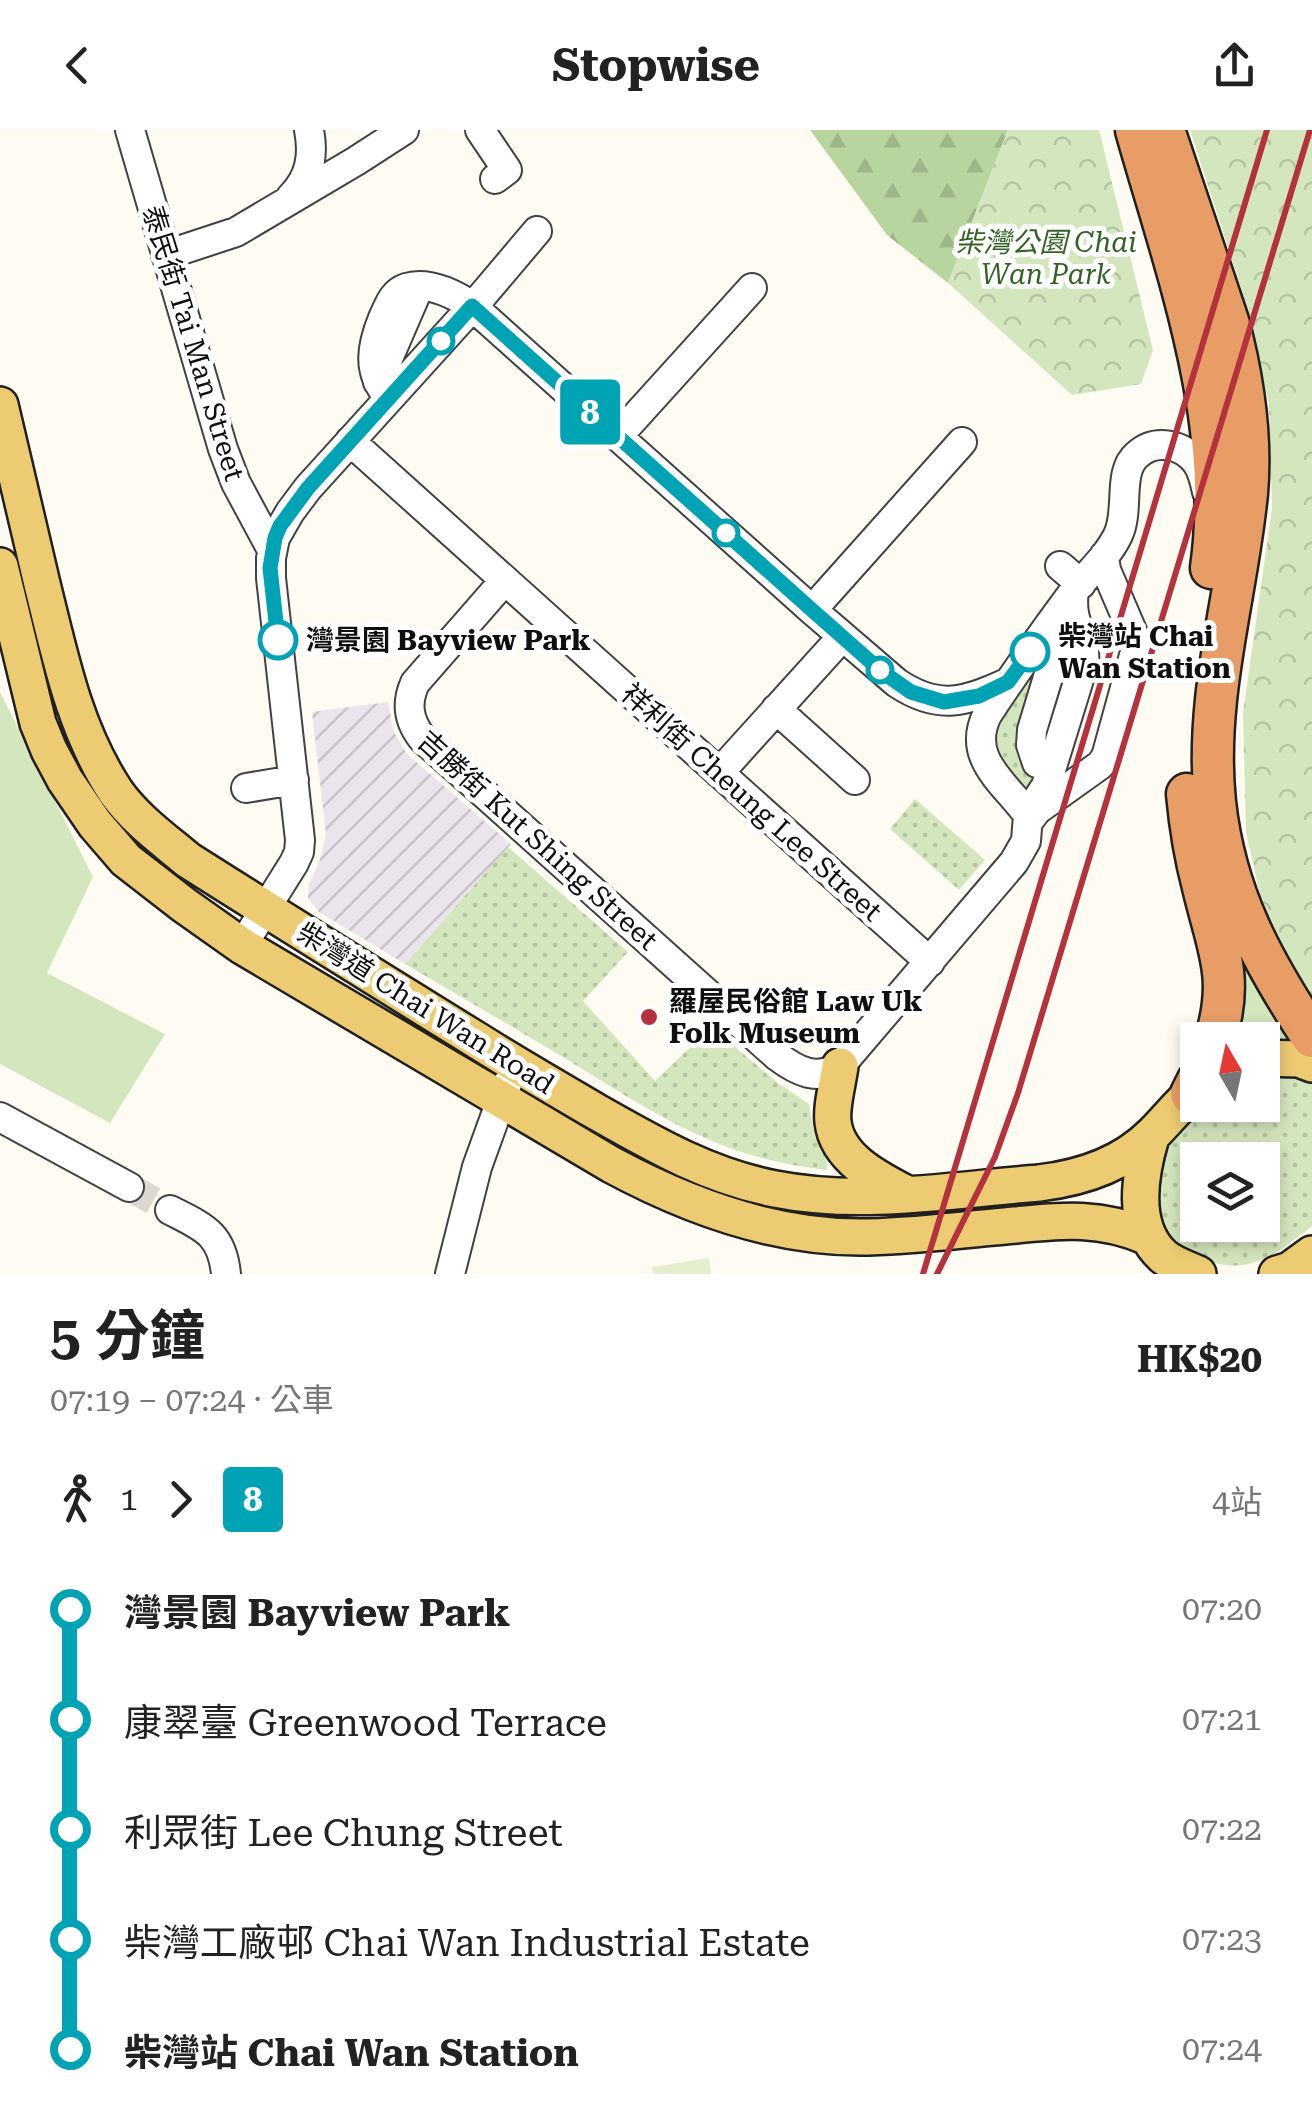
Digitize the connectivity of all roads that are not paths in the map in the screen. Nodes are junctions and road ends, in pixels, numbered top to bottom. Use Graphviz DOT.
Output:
graph roads {
  1 [pos="130,130"];
  2 [pos="404,130"];
  3 [pos="480,130"];
  4 [pos="1136,130"];
  5 [pos="1164,130"];
  6 [pos="310,136"];
  7 [pos="356,161"];
  8 [pos="495,179"];
  9 [pos="291,197"];
  10 [pos="537,231"];
  11 [pos="166,254"];
  12 [pos="752,288"];
  13 [pos="472,306"];
  14 [pos="383,390"];
  15 [pos="0,406"];
  16 [pos="618,436"];
  17 [pos="350,441"];
  18 [pos="962,442"];
  19 [pos="1215,533"];
  20 [pos="272,550"];
  21 [pos="1104,556"];
  22 [pos="0,566"];
  23 [pos="505,580"];
  24 [pos="1073,598"];
  25 [pos="812,610"];
  26 [pos="842,637"];
  27 [pos="1008,682"];
  28 [pos="776,709"];
  29 [pos="962,746"];
  30 [pos="989,767"];
  31 [pos="719,772"];
  32 [pos="294,780"];
  33 [pos="855,780"];
  34 [pos="246,788"];
  35 [pos="1027,842"];
  36 [pos="264,909"];
  37 [pos="242,946"];
  38 [pos="930,962"];
  39 [pos="1219,1022"];
  40 [pos="1312,1037"];
  41 [pos="1280,1058"];
  42 [pos="516,1064"];
  43 [pos="1312,1064"];
  44 [pos="840,1066"];
  45 [pos="500,1098"];
  46 [pos="1180,1105"];
  47 [pos="0,1117"];
  48 [pos="1151,1137"];
  49 [pos="130,1187"];
  50 [pos="905,1193"];
  51 [pos="170,1210"];
  52 [pos="1160,1256"];
  53 [pos="226,1274"];
  54 [pos="450,1274"];
  55 [pos="1198,1274"];
  1 -- 11 [label="street, 泰民街 Tai Man Street"];
  2 -- 7 [label="street"];
  3 -- 8 [label="street"];
  4 -- 19 [label="highway"];
  5 -- 40 [label="highway"];
  6 -- 7 [label="street"];
  6 -- 9 [label="street"];
  7 -- 9 [label="street"];
  9 -- 11 [label="street"];
  10 -- 13 [label="street"];
  11 -- 20 [label="street, 泰民街 Tai Man Street"];
  12 -- 16 [label="street"];
  13 -- 14 [label="street"];
  13 -- 14 [label="street"];
  13 -- 16 [label="street"];
  14 -- 17 [label="street"];
  15 -- 36 [label="main road, 柴灣道 Chai Wan Road"];
  16 -- 25 [label="street"];
  17 -- 20 [label="street"];
  17 -- 23 [label="street, 祥利街 Cheung Lee Street"];
  18 -- 25 [label="street"];
  19 -- 21 [label="street"];
  19 -- 39 [label="highway"];
  20 -- 32 [label="street"];
  21 -- 24 [label="street"];
  21 -- 35 [label="street"];
  22 -- 37 [label="main road, 柴灣道 Chai Wan Road"];
  23 -- 31 [label="street, 祥利街 Cheung Lee Street"];
  23 -- 44 [label="street, 吉勝街 Kut Shing Street"];
  24 -- 27 [label="street"];
  24 -- 35 [label="street"];
  25 -- 26 [label="street"];
  26 -- 27 [label="street"];
  26 -- 28 [label="street"];
  27 -- 30 [label="street"];
  28 -- 31 [label="street"];
  28 -- 33 [label="street"];
  29 -- 30 [label="street"];
  30 -- 35 [label="street"];
  31 -- 38 [label="street, 祥利街 Cheung Lee Street"];
  32 -- 34 [label="street"];
  32 -- 36 [label="street"];
  35 -- 38 [label="street"];
  36 -- 37 [label="street"];
  36 -- 42 [label="main road, 柴灣道 Chai Wan Road"];
  37 -- 45 [label="main road, 柴灣道 Chai Wan Road"];
  38 -- 44 [label="street"];
  41 -- 43 [label="main road"];
  42 -- 45 [label="street"];
  42 -- 50 [label="main road, 柴灣道 Chai Wan Road"];
  44 -- 50 [label="main road"];
  45 -- 52 [label="main road, 柴灣道 Chai Wan Road"];
  45 -- 54 [label="street"];
  46 -- 48 [label="main road, 柴灣道 Chai Wan Road"];
  47 -- 49 [label="street"];
  48 -- 50 [label="main road, 柴灣道 Chai Wan Road"];
  48 -- 52 [label="main road"];
  51 -- 53 [label="street"];
  52 -- 55 [label="main road, 柴灣道 Chai Wan Road"];
}
